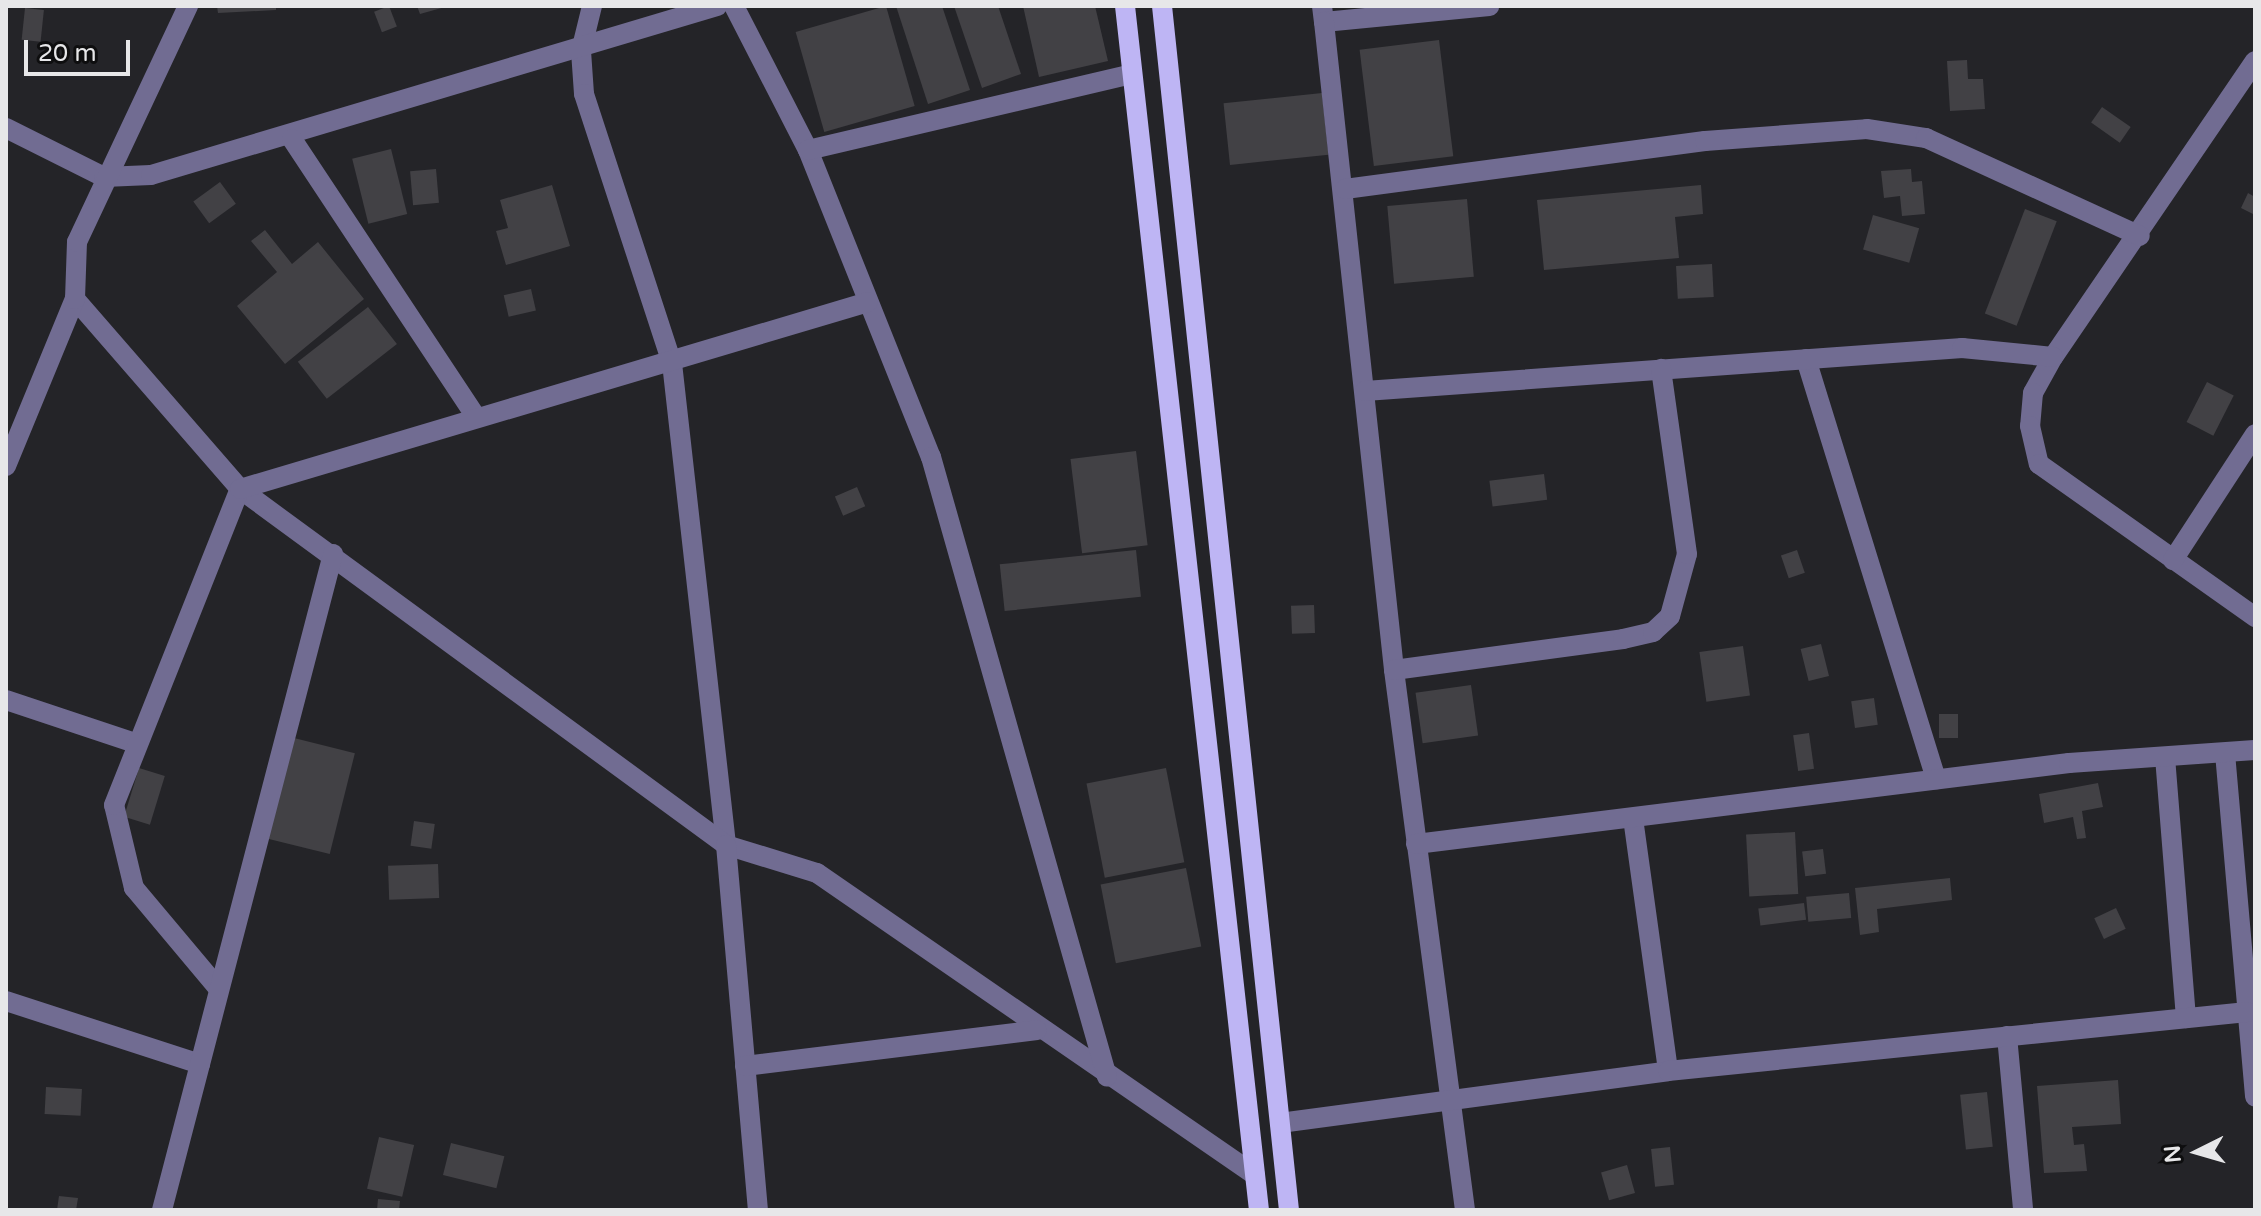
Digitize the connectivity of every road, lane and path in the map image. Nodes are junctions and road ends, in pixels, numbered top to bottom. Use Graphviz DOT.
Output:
graph roads {
  1 [pos="188,6"];
  2 [pos="592,6"];
  3 [pos="717,6"];
  4 [pos="734,6"];
  5 [pos="1125,6"];
  6 [pos="1162,6"];
  7 [pos="1489,6"];
  8 [pos="1323,14"];
  9 [pos="581,51"];
  10 [pos="2255,61"];
  11 [pos="1128,75"];
  12 [pos="6,128"];
  13 [pos="292,139"];
  14 [pos="808,150"];
  15 [pos="104,177"];
  16 [pos="1345,189"];
  17 [pos="2140,236"];
  18 [pos="75,299"];
  19 [pos="868,302"];
  20 [pos="2053,357"];
  21 [pos="1806,359"];
  22 [pos="672,363"];
  23 [pos="1661,369"];
  24 [pos="1365,391"];
  25 [pos="475,416"];
  26 [pos="2255,434"];
  27 [pos="6,466"];
  28 [pos="240,489"];
  29 [pos="333,554"];
  30 [pos="2173,560"];
  31 [pos="2255,617"];
  32 [pos="1394,670"];
  33 [pos="6,700"];
  34 [pos="135,743"];
  35 [pos="2255,750"];
  36 [pos="2225,753"];
  37 [pos="2165,757"];
  38 [pos="1936,779"];
  39 [pos="1633,818"];
  40 [pos="1416,844"];
  41 [pos="726,845"];
  42 [pos="218,988"];
  43 [pos="6,1001"];
  44 [pos="2247,1012"];
  45 [pos="2186,1018"];
  46 [pos="1037,1030"];
  47 [pos="2007,1036"];
  48 [pos="200,1064"];
  49 [pos="745,1066"];
  50 [pos="1668,1071"];
  51 [pos="1107,1077"];
  52 [pos="2255,1097"];
  53 [pos="1449,1105"];
  54 [pos="1280,1123"];
  55 [pos="1255,1175"];
  56 [pos="162,1210"];
  57 [pos="758,1210"];
  58 [pos="1259,1210"];
  59 [pos="1289,1210"];
  60 [pos="1465,1210"];
  61 [pos="2023,1210"];
  1 -- 15 [label="street"];
  2 -- 9 [label="street"];
  3 -- 9 [label="street"];
  4 -- 14 [label="street"];
  5 -- 11 [label="main road"];
  6 -- 54 [label="main road"];
  7 -- 8 [label="street"];
  8 -- 16 [label="street"];
  9 -- 13 [label="street"];
  9 -- 22 [label="street"];
  10 -- 17 [label="street"];
  11 -- 14 [label="street"];
  11 -- 55 [label="main road"];
  12 -- 15 [label="street"];
  13 -- 15 [label="street"];
  13 -- 25 [label="street"];
  14 -- 19 [label="street"];
  15 -- 18 [label="street"];
  16 -- 17 [label="street"];
  16 -- 24 [label="street"];
  17 -- 20 [label="street"];
  18 -- 27 [label="street"];
  18 -- 28 [label="street"];
  19 -- 22 [label="street"];
  19 -- 51 [label="street"];
  20 -- 21 [label="street"];
  20 -- 30 [label="street"];
  21 -- 23 [label="street"];
  21 -- 38 [label="street"];
  22 -- 25 [label="street"];
  22 -- 41 [label="street"];
  23 -- 24 [label="street"];
  23 -- 32 [label="street"];
  24 -- 32 [label="street"];
  25 -- 28 [label="street"];
  26 -- 30 [label="street"];
  28 -- 29 [label="street"];
  28 -- 34 [label="street"];
  29 -- 41 [label="street"];
  29 -- 42 [label="street"];
  30 -- 31 [label="street"];
  32 -- 40 [label="street"];
  33 -- 34 [label="street"];
  34 -- 42 [label="street"];
  35 -- 36 [label="street"];
  36 -- 37 [label="street"];
  36 -- 44 [label="street"];
  37 -- 38 [label="street"];
  37 -- 45 [label="street"];
  38 -- 39 [label="street"];
  39 -- 40 [label="street"];
  39 -- 50 [label="street"];
  40 -- 53 [label="street"];
  41 -- 46 [label="street"];
  41 -- 49 [label="street"];
  42 -- 48 [label="street"];
  43 -- 48 [label="street"];
  44 -- 45 [label="street"];
  44 -- 52 [label="street"];
  45 -- 47 [label="street"];
  46 -- 49 [label="street"];
  46 -- 51 [label="street"];
  47 -- 50 [label="street"];
  47 -- 61 [label="street"];
  48 -- 56 [label="street"];
  49 -- 57 [label="street"];
  50 -- 53 [label="street"];
  51 -- 55 [label="street"];
  53 -- 54 [label="street"];
  53 -- 60 [label="street"];
  54 -- 59 [label="main road"];
  55 -- 58 [label="main road"];
}
